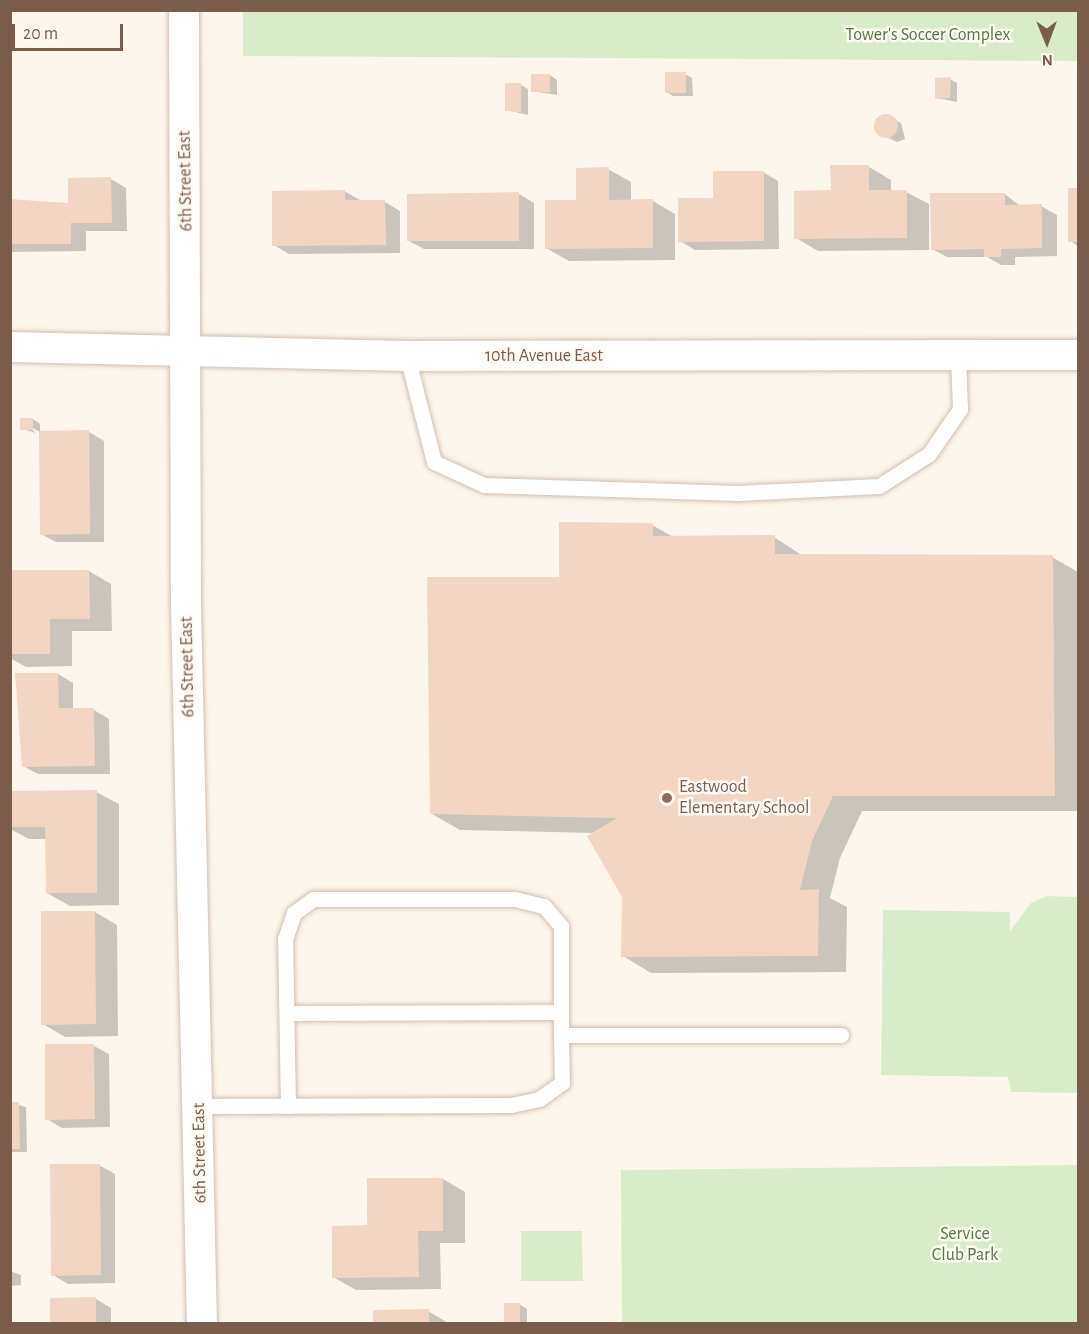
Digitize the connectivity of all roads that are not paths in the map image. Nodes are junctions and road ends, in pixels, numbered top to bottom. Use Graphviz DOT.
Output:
graph roads {
  1 [pos="184,10"];
  2 [pos="10,347"];
  3 [pos="188,348"];
  4 [pos="1078,355"];
  5 [pos="407,356"];
  6 [pos="958,356"];
  7 [pos="561,1012"];
  8 [pos="287,1013"];
  9 [pos="561,1035"];
  10 [pos="841,1035"];
  11 [pos="199,1106"];
  12 [pos="288,1106"];
  13 [pos="202,1323"];
  1 -- 3 [label="street, 6th Street East"];
  2 -- 3 [label="street, 10th Avenue East"];
  3 -- 5 [label="street, 10th Avenue East"];
  3 -- 11 [label="street, 6th Street East"];
  4 -- 6 [label="street, 10th Avenue East"];
  5 -- 6 [label="street, 10th Avenue East"];
  5 -- 6 [label="lane"];
  7 -- 8 [label="lane"];
  7 -- 8 [label="lane"];
  7 -- 9 [label="lane"];
  8 -- 12 [label="lane"];
  9 -- 10 [label="lane"];
  9 -- 12 [label="lane"];
  11 -- 12 [label="lane"];
  11 -- 13 [label="street, 6th Street East"];
}
